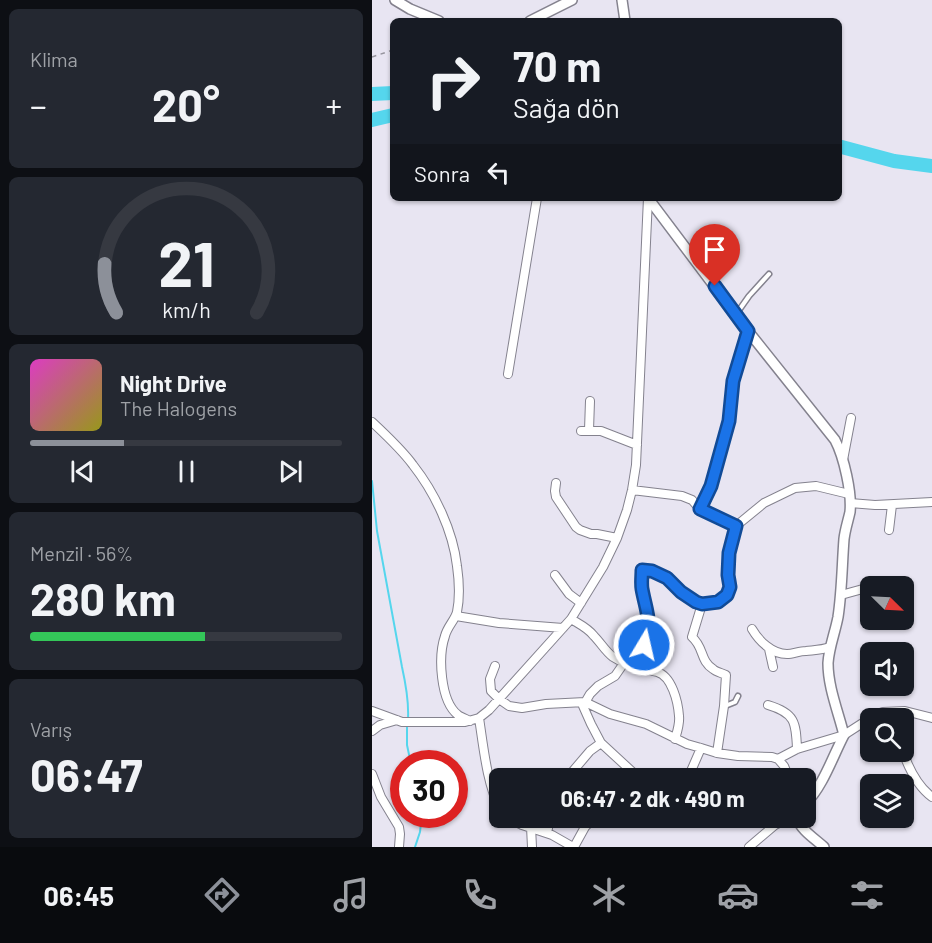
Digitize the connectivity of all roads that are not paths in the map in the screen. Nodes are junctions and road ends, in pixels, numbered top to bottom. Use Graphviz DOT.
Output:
graph roads {
  1 [pos="395,0"];
  2 [pos="572,0"];
  3 [pos="622,0"];
  4 [pos="432,18"];
  5 [pos="536,18"];
  6 [pos="625,18"];
  7 [pos="537,201"];
  8 [pos="648,201"];
  9 [pos="650,201"];
  10 [pos="769,274"];
  11 [pos="735,314"];
  12 [pos="748,331"];
  13 [pos="508,374"];
  14 [pos="590,401"];
  15 [pos="851,418"];
  16 [pos="372,422"];
  17 [pos="637,446"];
  18 [pos="843,460"];
  19 [pos="556,483"];
  20 [pos="632,490"];
  21 [pos="849,499"];
  22 [pos="932,502"];
  23 [pos="892,505"];
  24 [pos="700,509"];
  25 [pos="736,526"];
  26 [pos="889,530"];
  27 [pos="617,538"];
  28 [pos="555,575"];
  29 [pos="860,590"];
  30 [pos="841,595"];
  31 [pos="581,603"];
  32 [pos="702,604"];
  33 [pos="456,616"];
  34 [pos="572,619"];
  35 [pos="563,628"];
  36 [pos="752,629"];
  37 [pos="830,647"];
  38 [pos="769,649"];
  39 [pos="624,663"];
  40 [pos="495,666"];
  41 [pos="773,667"];
  42 [pos="738,696"];
  43 [pos="499,699"];
  44 [pos="585,702"];
  45 [pos="768,705"];
  46 [pos="724,706"];
  47 [pos="372,711"];
  48 [pos="914,713"];
  49 [pos="479,718"];
  50 [pos="932,718"];
  51 [pos="399,721"];
  52 [pos="470,721"];
  53 [pos="860,724"];
  54 [pos="372,731"];
  55 [pos="844,735"];
  56 [pos="675,739"];
  57 [pos="601,743"];
  58 [pos="700,748"];
  59 [pos="797,749"];
  60 [pos="717,753"];
  61 [pos="778,759"];
  62 [pos="907,762"];
  63 [pos="576,768"];
  64 [pos="628,768"];
  65 [pos="692,768"];
  66 [pos="785,768"];
  67 [pos="372,774"];
  68 [pos="489,774"];
  69 [pos="816,790"];
  70 [pos="932,797"];
  71 [pos="531,828"];
  72 [pos="548,828"];
  73 [pos="584,828"];
  74 [pos="771,828"];
  75 [pos="803,828"];
  76 [pos="547,833"];
  77 [pos="399,847"];
  78 [pos="532,847"];
  79 [pos="573,847"];
  80 [pos="749,847"];
  81 [pos="824,847"];
  1 -- 4 [label="street"];
  2 -- 5 [label="street"];
  3 -- 6 [label="street"];
  7 -- 13 [label="street"];
  8 -- 17 [label="street"];
  9 -- 11 [label="street"];
  10 -- 11 [label="lane"];
  11 -- 12 [label="street"];
  12 -- 18 [label="street"];
  12 -- 24 [label="street"];
  14 -- 17 [label="street"];
  15 -- 18 [label="street"];
  16 -- 33 [label="street"];
  17 -- 20 [label="street"];
  18 -- 21 [label="street"];
  19 -- 27 [label="street"];
  20 -- 24 [label="street"];
  20 -- 27 [label="street"];
  21 -- 23 [label="street"];
  21 -- 25 [label="street"];
  21 -- 30 [label="street"];
  22 -- 23 [label="street"];
  23 -- 26 [label="street"];
  24 -- 25 [label="street"];
  25 -- 32 [label="street"];
  27 -- 31 [label="street"];
  28 -- 31 [label="street"];
  29 -- 30 [label="street"];
  30 -- 37 [label="street"];
  31 -- 34 [label="street"];
  32 -- 39 [label="street"];
  32 -- 46 [label="street"];
  33 -- 35 [label="street"];
  33 -- 52 [label="street"];
  34 -- 35 [label="street"];
  34 -- 39 [label="street"];
  35 -- 43 [label="street"];
  36 -- 38 [label="street"];
  37 -- 38 [label="street"];
  37 -- 55 [label="street"];
  38 -- 41 [label="street"];
  39 -- 44 [label="street"];
  39 -- 56 [label="street"];
  40 -- 43 [label="street"];
  42 -- 46 [label="lane"];
  43 -- 44 [label="street"];
  43 -- 49 [label="street"];
  44 -- 56 [label="street"];
  44 -- 57 [label="street"];
  45 -- 59 [label="street"];
  46 -- 60 [label="street"];
  47 -- 51 [label="street"];
  48 -- 50 [label="street"];
  49 -- 52 [label="street"];
  49 -- 68 [label="street"];
  51 -- 52 [label="street"];
  51 -- 54 [label="street"];
  53 -- 55 [label="street"];
  55 -- 59 [label="street"];
  55 -- 69 [label="street"];
  56 -- 58 [label="street"];
  57 -- 63 [label="street"];
  57 -- 64 [label="street"];
  58 -- 60 [label="street"];
  58 -- 65 [label="street"];
  59 -- 61 [label="street"];
  60 -- 61 [label="street"];
  61 -- 66 [label="street"];
  62 -- 70 [label="street"];
  67 -- 77 [label="street"];
  71 -- 76 [label="street"];
  71 -- 78 [label="street"];
  72 -- 76 [label="street"];
  73 -- 79 [label="street"];
  74 -- 80 [label="street"];
  75 -- 81 [label="street"];
  76 -- 79 [label="street"];
}
